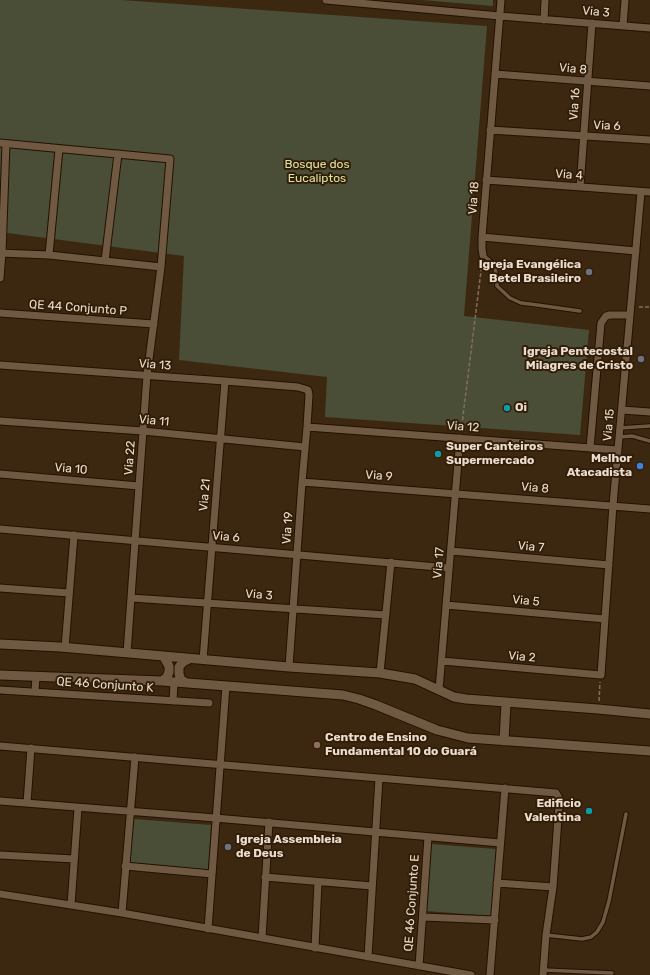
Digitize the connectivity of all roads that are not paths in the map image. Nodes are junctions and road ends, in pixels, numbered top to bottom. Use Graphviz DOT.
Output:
graph roads {
  1 [pos="326,0"];
  2 [pos="501,0"];
  3 [pos="545,0"];
  4 [pos="625,0"];
  5 [pos="345,1"];
  6 [pos="406,4"];
  7 [pos="500,16"];
  8 [pos="544,20"];
  9 [pos="592,23"];
  10 [pos="623,26"];
  11 [pos="650,28"];
  12 [pos="495,74"];
  13 [pos="588,82"];
  14 [pos="650,86"];
  15 [pos="490,130"];
  16 [pos="584,136"];
  17 [pos="650,140"];
  18 [pos="3,144"];
  19 [pos="59,149"];
  20 [pos="118,154"];
  21 [pos="486,180"];
  22 [pos="580,187"];
  23 [pos="641,192"];
  24 [pos="650,192"];
  25 [pos="482,237"];
  26 [pos="636,251"];
  27 [pos="1,253"];
  28 [pos="49,255"];
  29 [pos="483,255"];
  30 [pos="105,260"];
  31 [pos="161,267"];
  32 [pos="0,278"];
  33 [pos="580,311"];
  34 [pos="0,313"];
  35 [pos="630,315"];
  36 [pos="154,324"];
  37 [pos="0,365"];
  38 [pos="147,375"];
  39 [pos="225,380"];
  40 [pos="308,390"];
  41 [pos="622,410"];
  42 [pos="650,412"];
  43 [pos="0,421"];
  44 [pos="650,426"];
  45 [pos="307,427"];
  46 [pos="638,427"];
  47 [pos="620,428"];
  48 [pos="143,431"];
  49 [pos="619,437"];
  50 [pos="636,437"];
  51 [pos="460,438"];
  52 [pos="220,439"];
  53 [pos="650,441"];
  54 [pos="305,447"];
  55 [pos="590,448"];
  56 [pos="618,450"];
  57 [pos="0,474"];
  58 [pos="302,482"];
  59 [pos="139,486"];
  60 [pos="455,493"];
  61 [pos="613,505"];
  62 [pos="650,509"];
  63 [pos="0,529"];
  64 [pos="74,535"];
  65 [pos="135,540"];
  66 [pos="212,547"];
  67 [pos="451,551"];
  68 [pos="297,554"];
  69 [pos="391,562"];
  70 [pos="609,565"];
  71 [pos="449,568"];
  72 [pos="0,588"];
  73 [pos="69,593"];
  74 [pos="131,598"];
  75 [pos="207,603"];
  76 [pos="446,605"];
  77 [pos="293,609"];
  78 [pos="386,615"];
  79 [pos="605,619"];
  80 [pos="0,644"];
  81 [pos="65,648"];
  82 [pos="127,652"];
  83 [pos="163,656"];
  84 [pos="189,659"];
  85 [pos="203,660"];
  86 [pos="442,661"];
  87 [pos="289,667"];
  88 [pos="380,673"];
  89 [pos="0,674"];
  90 [pos="601,675"];
  91 [pos="36,676"];
  92 [pos="162,681"];
  93 [pos="174,682"];
  94 [pos="187,683"];
  95 [pos="226,686"];
  96 [pos="0,690"];
  97 [pos="440,690"];
  98 [pos="35,692"];
  99 [pos="173,701"];
  100 [pos="209,703"];
  101 [pos="506,703"];
  102 [pos="650,714"];
  103 [pos="504,741"];
  104 [pos="0,746"];
  105 [pos="31,748"];
  106 [pos="650,751"];
  107 [pos="134,757"];
  108 [pos="220,765"];
  109 [pos="379,778"];
  110 [pos="505,788"];
  111 [pos="0,801"];
  112 [pos="27,803"];
  113 [pos="78,808"];
  114 [pos="130,811"];
  115 [pos="626,814"];
  116 [pos="216,818"];
  117 [pos="269,822"];
  118 [pos="376,833"];
  119 [pos="428,837"];
  120 [pos="500,843"];
  121 [pos="0,855"];
  122 [pos="74,859"];
  123 [pos="125,866"];
  124 [pos="212,874"];
  125 [pos="265,877"];
  126 [pos="318,882"];
  127 [pos="497,883"];
  128 [pos="372,886"];
  129 [pos="553,887"];
  130 [pos="0,894"];
  131 [pos="71,905"];
  132 [pos="122,913"];
  133 [pos="423,917"];
  134 [pos="495,920"];
  135 [pos="208,929"];
  136 [pos="546,935"];
  137 [pos="262,938"];
  138 [pos="315,948"];
  139 [pos="368,957"];
  140 [pos="419,966"];
  141 [pos="543,973"];
  142 [pos="612,974"];
  143 [pos="471,975"];
  144 [pos="490,975"];
  1 -- 5 [label="street, Via 3"];
  2 -- 7 [label="street"];
  3 -- 8 [label="street"];
  4 -- 10 [label="street"];
  5 -- 6 [label="street, Via 3"];
  6 -- 7 [label="street, Via 3"];
  7 -- 8 [label="street, Via 3"];
  7 -- 12 [label="street, Via 18"];
  8 -- 9 [label="street, Via 3"];
  9 -- 10 [label="street, Via 3"];
  9 -- 13 [label="street, Via 16"];
  10 -- 11 [label="street, Via 3"];
  12 -- 13 [label="street, Via 8"];
  12 -- 15 [label="street, Via 18"];
  13 -- 14 [label="street, Via 8"];
  13 -- 16 [label="street, Via 16"];
  15 -- 16 [label="street, Via 6"];
  15 -- 21 [label="street, Via 18"];
  16 -- 17 [label="street, Via 6"];
  16 -- 22 [label="street, Via 16"];
  18 -- 19 [label="street"];
  18 -- 27 [label="street"];
  19 -- 20 [label="street"];
  19 -- 28 [label="street"];
  20 -- 30 [label="street"];
  20 -- 31 [label="street, Via 22"];
  21 -- 22 [label="street, Via 4"];
  21 -- 25 [label="street, Via 18"];
  22 -- 23 [label="street, Via 4"];
  23 -- 24 [label="street, Via 4"];
  23 -- 26 [label="street, Via 15"];
  25 -- 26 [label="street"];
  25 -- 29 [label="street, Via 18"];
  26 -- 35 [label="street, Via 15"];
  27 -- 28 [label="street"];
  27 -- 32 [label="street"];
  28 -- 30 [label="street"];
  29 -- 33 [label="lane"];
  30 -- 31 [label="street"];
  31 -- 36 [label="street, Via 22"];
  34 -- 36 [label="street, QE 44 Conjunto P"];
  35 -- 41 [label="street, Via 15"];
  35 -- 55 [label="street"];
  36 -- 38 [label="street, Via 22"];
  37 -- 38 [label="street, Via 13"];
  38 -- 39 [label="street, Via 13"];
  38 -- 48 [label="street, Via 22"];
  39 -- 40 [label="street, Via 13"];
  39 -- 52 [label="street, Via 21"];
  40 -- 45 [label="street, Via 19"];
  41 -- 42 [label="street"];
  41 -- 47 [label="street, Via 15"];
  43 -- 48 [label="street, Via 11"];
  44 -- 46 [label="lane"];
  45 -- 51 [label="street, Via 12"];
  45 -- 54 [label="street, Via 19"];
  46 -- 47 [label="lane"];
  46 -- 50 [label="lane"];
  47 -- 49 [label="street, Via 15"];
  48 -- 52 [label="street, Via 11"];
  48 -- 59 [label="street, Via 22"];
  49 -- 50 [label="lane"];
  49 -- 56 [label="street, Via 15"];
  50 -- 53 [label="lane"];
  51 -- 55 [label="street, Via 12"];
  51 -- 60 [label="street, Via 17"];
  52 -- 54 [label="street, Via 11"];
  52 -- 66 [label="street, Via 21"];
  54 -- 58 [label="street, Via 19"];
  55 -- 56 [label="street, Via 12"];
  56 -- 61 [label="street, Via 15"];
  57 -- 59 [label="street, Via 10"];
  58 -- 60 [label="street, Via 9"];
  58 -- 68 [label="street, Via 19"];
  59 -- 65 [label="street, Via 22"];
  60 -- 61 [label="street, Via 8"];
  60 -- 67 [label="street, Via 17"];
  61 -- 62 [label="street, Via 8"];
  61 -- 70 [label="street, Via 15"];
  63 -- 64 [label="street, Via 6"];
  64 -- 65 [label="street, Via 6"];
  64 -- 73 [label="street"];
  65 -- 66 [label="street, Via 6"];
  65 -- 74 [label="street, Via 22"];
  66 -- 68 [label="street, Via 6"];
  66 -- 75 [label="street, Via 21"];
  67 -- 70 [label="street, Via 7"];
  67 -- 71 [label="street, Via 17"];
  68 -- 69 [label="street, Via 6"];
  68 -- 77 [label="street, Via 19"];
  69 -- 71 [label="street, Via 6"];
  69 -- 78 [label="street"];
  70 -- 79 [label="street, Via 15"];
  71 -- 76 [label="street, Via 17"];
  72 -- 73 [label="street"];
  73 -- 81 [label="street"];
  74 -- 75 [label="street, Via 3"];
  74 -- 82 [label="street, Via 22"];
  75 -- 77 [label="street, Via 3"];
  75 -- 85 [label="street, Via 21"];
  76 -- 79 [label="street, Via 5"];
  76 -- 86 [label="street, Via 17"];
  77 -- 78 [label="street, Via 3"];
  77 -- 87 [label="street, Via 19"];
  78 -- 88 [label="street"];
  79 -- 90 [label="street, Via 15"];
  80 -- 81 [label="street"];
  81 -- 82 [label="street"];
  82 -- 83 [label="street"];
  83 -- 84 [label="street"];
  83 -- 92 [label="street"];
  84 -- 85 [label="street"];
  84 -- 94 [label="street"];
  85 -- 87 [label="street"];
  86 -- 90 [label="street, Via 2"];
  86 -- 97 [label="street, Via 17"];
  87 -- 88 [label="street"];
  88 -- 97 [label="street"];
  89 -- 91 [label="street"];
  91 -- 92 [label="street"];
  91 -- 98 [label="street"];
  92 -- 93 [label="street"];
  93 -- 94 [label="street"];
  93 -- 99 [label="street"];
  94 -- 95 [label="street"];
  95 -- 103 [label="street"];
  95 -- 108 [label="street"];
  96 -- 98 [label="street, QE 46 Conjunto K"];
  97 -- 101 [label="street"];
  98 -- 99 [label="street, QE 46 Conjunto K"];
  99 -- 100 [label="street, QE 46 Conjunto K"];
  101 -- 102 [label="street"];
  101 -- 103 [label="street"];
  103 -- 106 [label="street"];
  104 -- 105 [label="street"];
  105 -- 107 [label="street"];
  105 -- 112 [label="street"];
  107 -- 108 [label="street"];
  107 -- 114 [label="street"];
  108 -- 109 [label="street"];
  108 -- 116 [label="street"];
  109 -- 110 [label="street"];
  109 -- 118 [label="street"];
  110 -- 120 [label="street"];
  110 -- 129 [label="street"];
  111 -- 112 [label="street"];
  112 -- 113 [label="street"];
  113 -- 114 [label="street"];
  113 -- 122 [label="street"];
  114 -- 116 [label="street"];
  114 -- 123 [label="street"];
  115 -- 136 [label="lane"];
  116 -- 117 [label="street"];
  116 -- 124 [label="street"];
  117 -- 118 [label="street"];
  117 -- 125 [label="street"];
  118 -- 119 [label="street"];
  118 -- 128 [label="street"];
  119 -- 120 [label="street"];
  119 -- 133 [label="street, QE 46 Conjunto E"];
  120 -- 127 [label="street"];
  121 -- 122 [label="street"];
  122 -- 131 [label="street"];
  123 -- 124 [label="street"];
  123 -- 132 [label="street"];
  124 -- 135 [label="street"];
  125 -- 126 [label="street"];
  125 -- 137 [label="street"];
  126 -- 128 [label="street"];
  126 -- 138 [label="street"];
  127 -- 129 [label="street"];
  127 -- 134 [label="street"];
  128 -- 139 [label="street"];
  129 -- 136 [label="street"];
  130 -- 131 [label="street, QE 46 Conjunto E"];
  131 -- 132 [label="street, QE 46 Conjunto E"];
  132 -- 135 [label="street, QE 46 Conjunto E"];
  133 -- 134 [label="street"];
  133 -- 140 [label="street, QE 46 Conjunto E"];
  134 -- 144 [label="street"];
  135 -- 137 [label="street, QE 46 Conjunto E"];
  136 -- 141 [label="street"];
  137 -- 138 [label="street, QE 46 Conjunto E"];
  138 -- 139 [label="street, QE 46 Conjunto E"];
  139 -- 140 [label="street, QE 46 Conjunto E"];
  140 -- 143 [label="street"];
  141 -- 142 [label="lane"];
}
